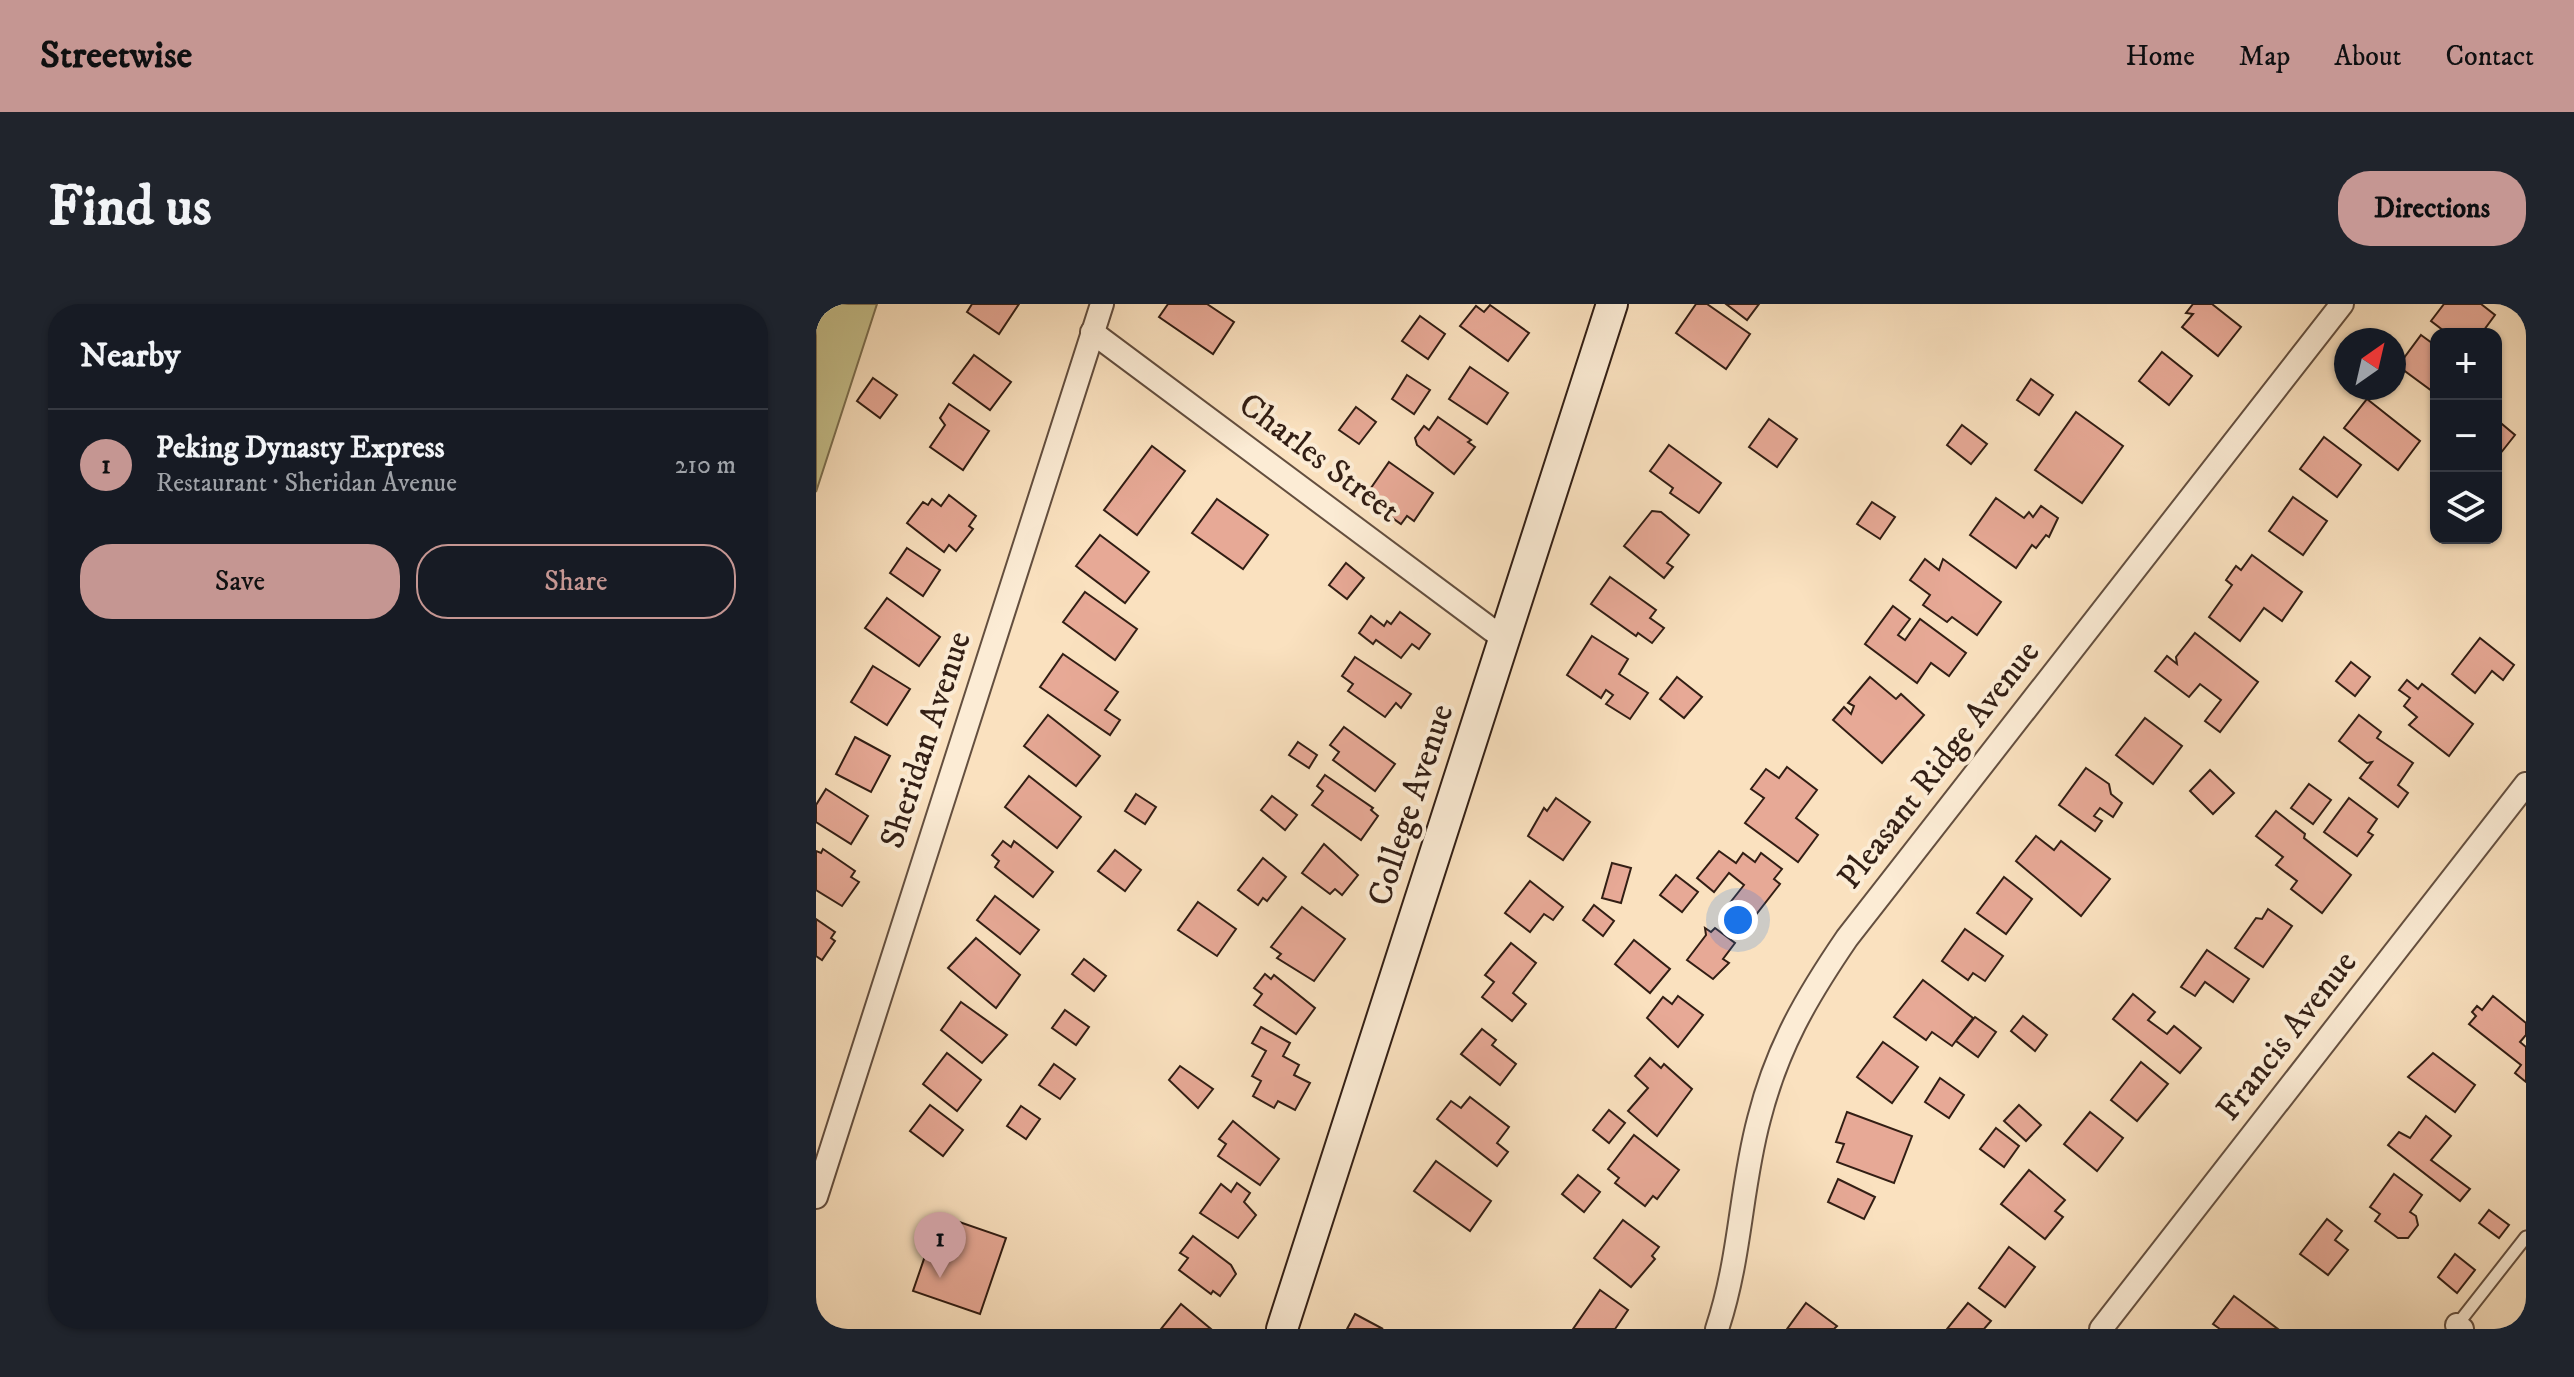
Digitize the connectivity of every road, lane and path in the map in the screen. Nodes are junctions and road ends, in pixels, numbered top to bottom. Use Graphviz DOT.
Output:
graph roads {
  1 [pos="1612,304"];
  2 [pos="2342,304"];
  3 [pos="1099,306"];
  4 [pos="1092,332"];
  5 [pos="1504,639"];
  6 [pos="2526,784"];
  7 [pos="816,1197"];
  8 [pos="2526,1237"];
  9 [pos="2457,1328"];
  10 [pos="1282,1329"];
  11 [pos="1717,1329"];
  12 [pos="2101,1329"];
  1 -- 5 [label="main road, College Avenue"];
  2 -- 11 [label="street, Pleasant Ridge Avenue"];
  3 -- 4 [label="street, Sheridan Avenue"];
  4 -- 5 [label="street, Charles Street"];
  4 -- 7 [label="street, Sheridan Avenue"];
  5 -- 10 [label="main road, College Avenue"];
  6 -- 12 [label="street, Francis Avenue"];
  8 -- 9 [label="lane"];
}
